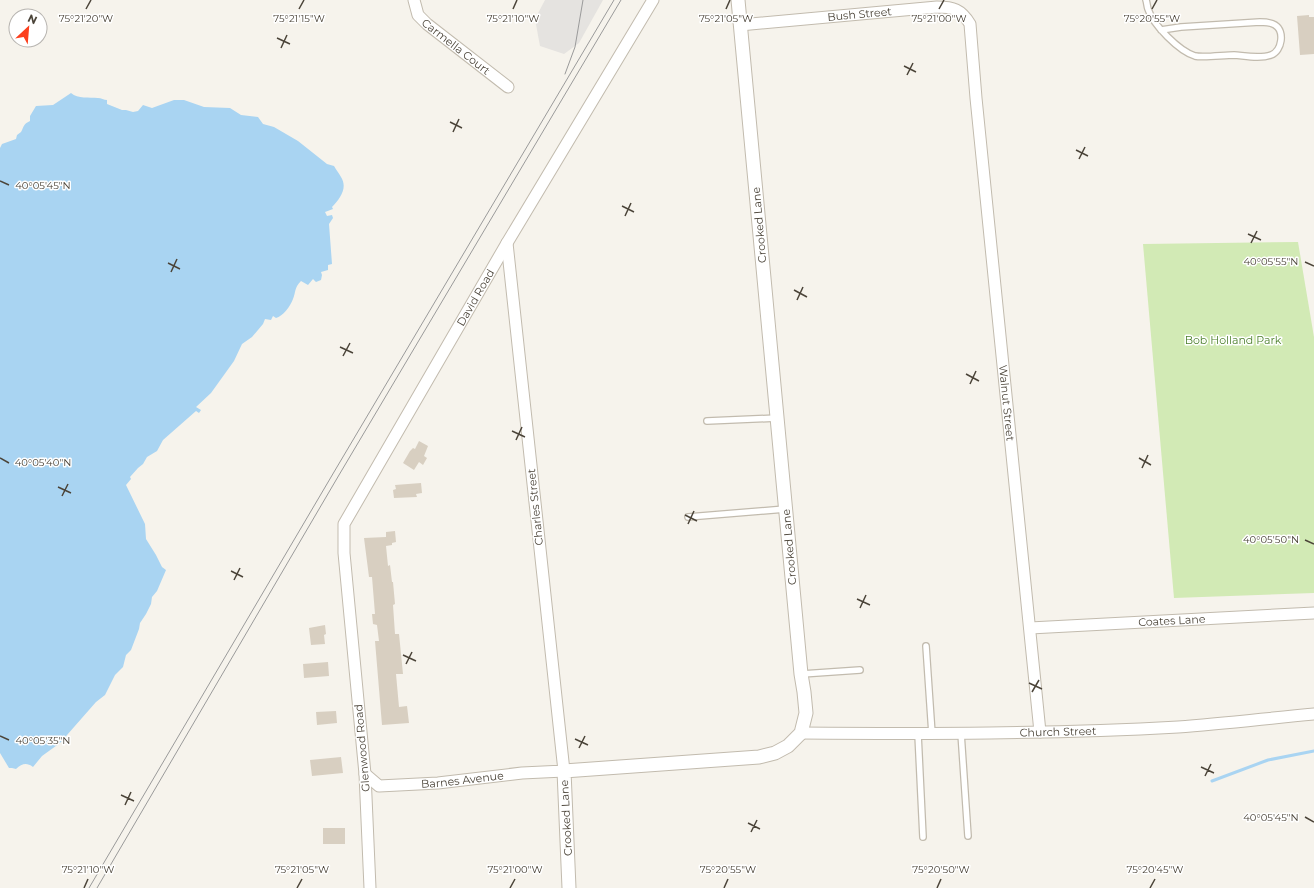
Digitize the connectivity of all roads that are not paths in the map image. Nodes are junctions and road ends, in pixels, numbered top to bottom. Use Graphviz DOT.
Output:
graph roads {
  1 [pos="414,0"];
  2 [pos="653,0"];
  3 [pos="738,0"];
  4 [pos="1146,0"];
  5 [pos="740,25"];
  6 [pos="1161,30"];
  7 [pos="973,74"];
  8 [pos="508,87"];
  9 [pos="507,243"];
  10 [pos="777,418"];
  11 [pos="706,421"];
  12 [pos="786,509"];
  13 [pos="688,517"];
  14 [pos="350,608"];
  15 [pos="1314,613"];
  16 [pos="1030,628"];
  17 [pos="926,646"];
  18 [pos="860,670"];
  19 [pos="801,674"];
  20 [pos="1314,714"];
  21 [pos="1040,732"];
  22 [pos="800,733"];
  23 [pos="961,733"];
  24 [pos="918,734"];
  25 [pos="932,734"];
  26 [pos="564,771"];
  27 [pos="365,774"];
  28 [pos="924,836"];
  29 [pos="968,836"];
  30 [pos="370,888"];
  31 [pos="569,888"];
  1 -- 8 [label="street, Carmella Court"];
  2 -- 9 [label="street, David Road"];
  3 -- 5 [label="street, Crooked Lane"];
  4 -- 6 [label="lane"];
  5 -- 7 [label="street, Bush Street"];
  5 -- 10 [label="street, Crooked Lane"];
  6 -- 6 [label="lane"];
  7 -- 16 [label="street, Walnut Street"];
  9 -- 14 [label="street, David Road"];
  9 -- 26 [label="street, Charles Street"];
  10 -- 11 [label="lane"];
  10 -- 12 [label="street, Crooked Lane"];
  12 -- 13 [label="lane"];
  12 -- 19 [label="street, Crooked Lane"];
  14 -- 27 [label="street, Glenwood Road"];
  15 -- 16 [label="street, Coates Lane"];
  16 -- 21 [label="street, Walnut Street"];
  17 -- 25 [label="lane"];
  18 -- 19 [label="lane"];
  19 -- 22 [label="street, Crooked Lane"];
  20 -- 21 [label="street, Church Street"];
  21 -- 23 [label="street, Church Street"];
  22 -- 24 [label="street, Church Street"];
  22 -- 26 [label="street, Crooked Lane"];
  23 -- 25 [label="street, Church Street"];
  23 -- 29 [label="lane"];
  24 -- 25 [label="street, Church Street"];
  24 -- 28 [label="lane"];
  26 -- 27 [label="street, Barnes Avenue"];
  26 -- 31 [label="street, Crooked Lane"];
  27 -- 30 [label="street, Glenwood Road"];
}
